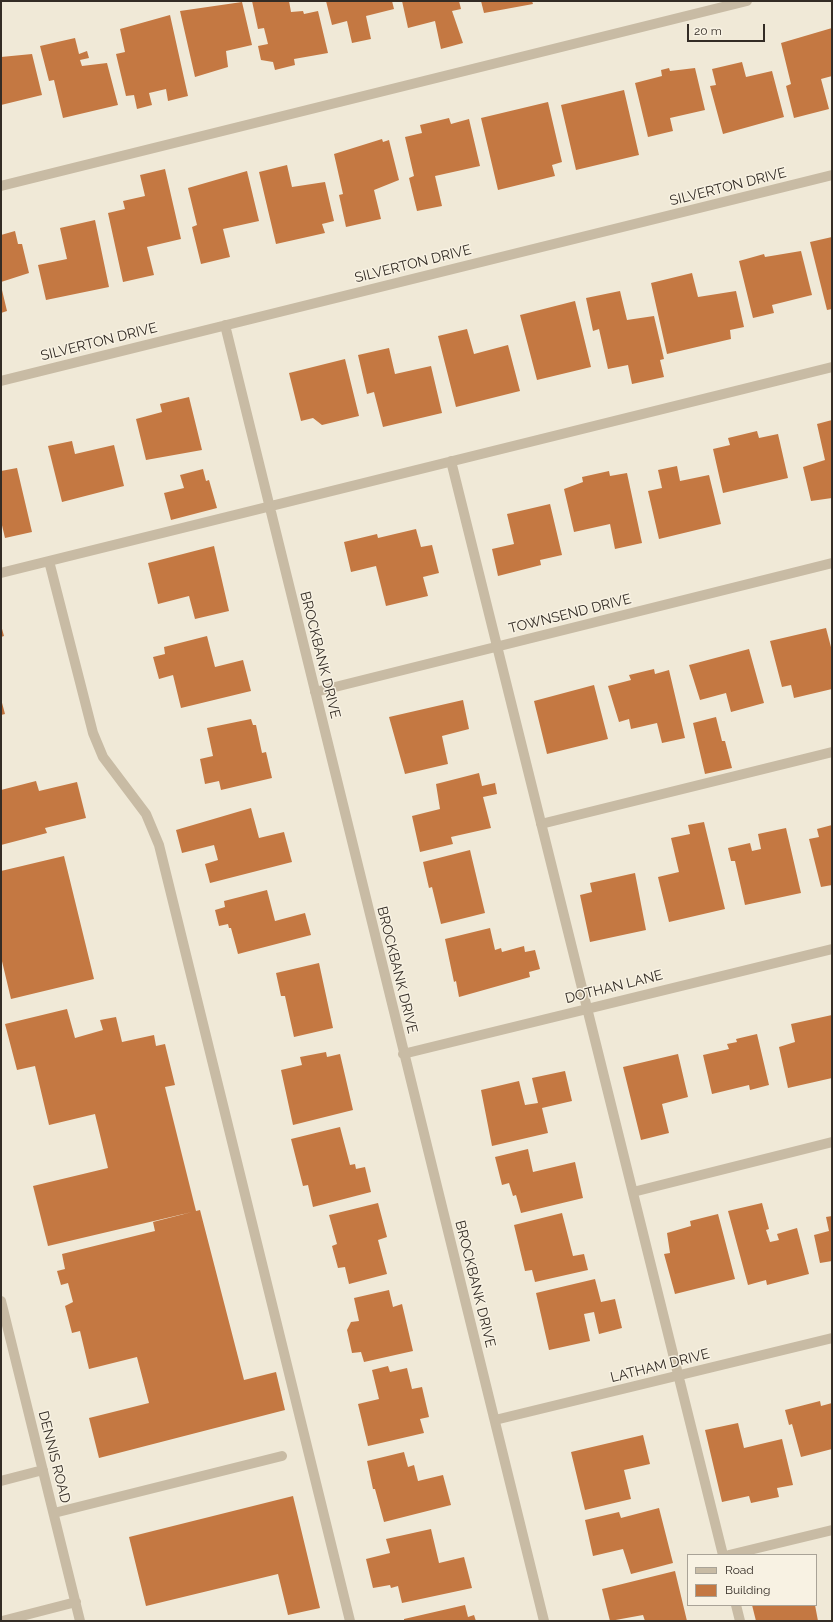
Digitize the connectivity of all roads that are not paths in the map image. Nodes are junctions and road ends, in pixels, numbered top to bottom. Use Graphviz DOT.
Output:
graph roads {
  1 [pos="747,1"];
  2 [pos="832,175"];
  3 [pos="1,186"];
  4 [pos="225,325"];
  5 [pos="832,367"];
  6 [pos="1,381"];
  7 [pos="451,461"];
  8 [pos="269,506"];
  9 [pos="49,561"];
  10 [pos="832,563"];
  11 [pos="1,573"];
  12 [pos="497,647"];
  13 [pos="315,692"];
  14 [pos="832,752"];
  15 [pos="542,824"];
  16 [pos="832,949"];
  17 [pos="587,1008"];
  18 [pos="403,1054"];
  19 [pos="832,1142"];
  20 [pos="633,1192"];
  21 [pos="1,1301"];
  22 [pos="832,1338"];
  23 [pos="679,1376"];
  24 [pos="495,1420"];
  25 [pos="282,1456"];
  26 [pos="43,1470"];
  27 [pos="1,1481"];
  28 [pos="54,1514"];
  29 [pos="832,1530"];
  30 [pos="723,1554"];
  31 [pos="734,1554"];
  32 [pos="76,1602"];
  33 [pos="736,1606"];
  34 [pos="2,1621"];
  35 [pos="80,1621"];
  36 [pos="350,1621"];
  37 [pos="544,1621"];
  38 [pos="740,1621"];
  1 -- 3 [label="street"];
  2 -- 4 [label="street, SILVERTON DRIVE"];
  4 -- 6 [label="street, SILVERTON DRIVE"];
  4 -- 8 [label="street, BROCKBANK DRIVE"];
  5 -- 7 [label="street"];
  7 -- 8 [label="street"];
  7 -- 12 [label="street"];
  8 -- 9 [label="street"];
  8 -- 13 [label="street, BROCKBANK DRIVE"];
  9 -- 11 [label="street"];
  9 -- 36 [label="street"];
  10 -- 12 [label="street, TOWNSEND DRIVE"];
  12 -- 13 [label="street, TOWNSEND DRIVE"];
  12 -- 15 [label="street"];
  13 -- 18 [label="street, BROCKBANK DRIVE"];
  14 -- 15 [label="street"];
  15 -- 17 [label="street"];
  16 -- 17 [label="street, DOTHAN LANE"];
  17 -- 18 [label="street, DOTHAN LANE"];
  17 -- 20 [label="street"];
  18 -- 24 [label="street, BROCKBANK DRIVE"];
  19 -- 20 [label="street"];
  20 -- 23 [label="street"];
  21 -- 26 [label="street, DENNIS ROAD"];
  22 -- 23 [label="street, LATHAM DRIVE"];
  23 -- 24 [label="street, LATHAM DRIVE"];
  23 -- 30 [label="street"];
  24 -- 37 [label="street, BROCKBANK DRIVE"];
  25 -- 28 [label="street"];
  26 -- 27 [label="street"];
  26 -- 28 [label="street, DENNIS ROAD"];
  28 -- 32 [label="street, DENNIS ROAD"];
  29 -- 31 [label="street"];
  32 -- 34 [label="street"];
  32 -- 35 [label="street, DENNIS ROAD"];
  33 -- 38 [label="street"];
}
